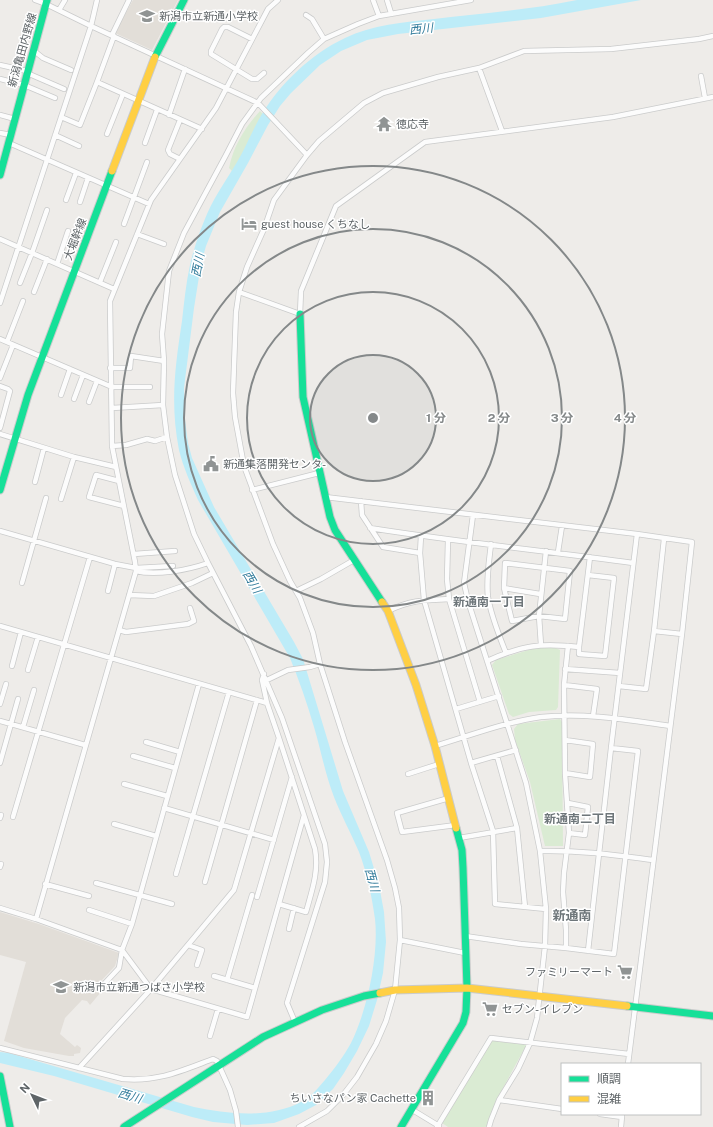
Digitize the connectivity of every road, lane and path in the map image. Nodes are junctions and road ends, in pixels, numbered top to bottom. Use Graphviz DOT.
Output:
graph roads {
  1 [pos="35,0"];
  2 [pos="65,0"];
  3 [pos="97,0"];
  4 [pos="129,0"];
  5 [pos="184,0"];
  6 [pos="278,0"];
  7 [pos="373,0"];
  8 [pos="387,0"];
  9 [pos="471,0"];
  10 [pos="47,2"];
  11 [pos="59,10"];
  12 [pos="392,13"];
  13 [pos="306,15"];
  14 [pos="379,16"];
  15 [pos="91,26"];
  16 [pos="113,36"];
  17 [pos="713,36"];
  18 [pos="252,39"];
  19 [pos="324,39"];
  20 [pos="33,50"];
  21 [pos="156,55"];
  22 [pos="0,64"];
  23 [pos="185,68"];
  24 [pos="479,68"];
  25 [pos="236,69"];
  26 [pos="71,70"];
  27 [pos="27,72"];
  28 [pos="264,73"];
  29 [pos="701,76"];
  30 [pos="0,79"];
  31 [pos="97,82"];
  32 [pos="24,85"];
  33 [pos="227,88"];
  34 [pos="64,89"];
  35 [pos="123,94"];
  36 [pos="713,96"];
  37 [pos="55,98"];
  38 [pos="705,98"];
  39 [pos="139,102"];
  40 [pos="258,103"];
  41 [pos="157,110"];
  42 [pos="0,115"];
  43 [pos="169,115"];
  44 [pos="61,117"];
  45 [pos="15,119"];
  46 [pos="180,120"];
  47 [pos="202,129"];
  48 [pos="502,131"];
  49 [pos="0,133"];
  50 [pos="107,134"];
  51 [pos="55,135"];
  52 [pos="10,139"];
  53 [pos="145,143"];
  54 [pos="78,146"];
  55 [pos="306,155"];
  56 [pos="180,159"];
  57 [pos="47,160"];
  58 [pos="147,162"];
  59 [pos="1,164"];
  60 [pos="76,173"];
  61 [pos="0,175"];
  62 [pos="88,178"];
  63 [pos="108,187"];
  64 [pos="134,199"];
  65 [pos="66,200"];
  66 [pos="80,202"];
  67 [pos="149,204"];
  68 [pos="47,210"];
  69 [pos="124,224"];
  70 [pos="68,231"];
  71 [pos="137,234"];
  72 [pos="0,239"];
  73 [pos="116,242"];
  74 [pos="164,244"];
  75 [pos="18,247"];
  76 [pos="32,253"];
  77 [pos="47,259"];
  78 [pos="57,264"];
  79 [pos="75,271"];
  80 [pos="100,282"];
  81 [pos="20,283"];
  82 [pos="114,289"];
  83 [pos="34,292"];
  84 [pos="239,292"];
  85 [pos="23,301"];
  86 [pos="0,303"];
  87 [pos="300,314"];
  88 [pos="0,339"];
  89 [pos="7,342"];
  90 [pos="13,345"];
  91 [pos="42,357"];
  92 [pos="164,361"];
  93 [pos="110,368"];
  94 [pos="70,369"];
  95 [pos="83,375"];
  96 [pos="0,378"];
  97 [pos="96,381"];
  98 [pos="0,386"];
  99 [pos="112,387"];
  100 [pos="150,387"];
  101 [pos="61,395"];
  102 [pos="74,399"];
  103 [pos="89,402"];
  104 [pos="163,405"];
  105 [pos="112,408"];
  106 [pos="0,428"];
  107 [pos="0,434"];
  108 [pos="167,437"];
  109 [pos="15,439"];
  110 [pos="112,446"];
  111 [pos="44,448"];
  112 [pos="74,457"];
  113 [pos="116,467"];
  114 [pos="319,473"];
  115 [pos="119,481"];
  116 [pos="35,482"];
  117 [pos="0,490"];
  118 [pos="252,490"];
  119 [pos="324,497"];
  120 [pos="46,498"];
  121 [pos="61,499"];
  122 [pos="361,501"];
  123 [pos="124,506"];
  124 [pos="473,515"];
  125 [pos="562,526"];
  126 [pos="370,528"];
  127 [pos="0,531"];
  128 [pos="637,534"];
  129 [pos="421,536"];
  130 [pos="664,539"];
  131 [pos="448,540"];
  132 [pos="34,541"];
  133 [pos="469,543"];
  134 [pos="491,544"];
  135 [pos="175,551"];
  136 [pos="546,551"];
  137 [pos="558,552"];
  138 [pos="420,553"];
  139 [pos="134,554"];
  140 [pos="90,557"];
  141 [pos="590,557"];
  142 [pos="354,560"];
  143 [pos="208,563"];
  144 [pos="633,563"];
  145 [pos="115,564"];
  146 [pos="173,566"];
  147 [pos="545,568"];
  148 [pos="136,570"];
  149 [pos="213,573"];
  150 [pos="588,575"];
  151 [pos="22,583"];
  152 [pos="504,588"];
  153 [pos="108,591"];
  154 [pos="296,591"];
  155 [pos="540,594"];
  156 [pos="129,595"];
  157 [pos="449,599"];
  158 [pos="424,600"];
  159 [pos="190,608"];
  160 [pos="388,611"];
  161 [pos="538,616"];
  162 [pos="0,626"];
  163 [pos="119,630"];
  164 [pos="654,631"];
  165 [pos="21,632"];
  166 [pos="682,634"];
  167 [pos="38,637"];
  168 [pos="65,645"];
  169 [pos="541,645"];
  170 [pos="568,646"];
  171 [pos="579,647"];
  172 [pos="506,653"];
  173 [pos="111,658"];
  174 [pos="487,661"];
  175 [pos="320,664"];
  176 [pos="12,666"];
  177 [pos="565,669"];
  178 [pos="28,670"];
  179 [pos="620,673"];
  180 [pos="264,674"];
  181 [pos="266,680"];
  182 [pos="6,684"];
  183 [pos="199,684"];
  184 [pos="564,685"];
  185 [pos="619,686"];
  186 [pos="34,690"];
  187 [pos="229,692"];
  188 [pos="499,696"];
  189 [pos="18,700"];
  190 [pos="257,700"];
  191 [pos="480,702"];
  192 [pos="267,703"];
  193 [pos="0,704"];
  194 [pos="456,709"];
  195 [pos="565,716"];
  196 [pos="593,716"];
  197 [pos="615,718"];
  198 [pos="0,721"];
  199 [pos="11,724"];
  200 [pos="508,725"];
  201 [pos="670,726"];
  202 [pos="23,727"];
  203 [pos="38,731"];
  204 [pos="279,738"];
  205 [pos="464,738"];
  206 [pos="565,740"];
  207 [pos="146,742"];
  208 [pos="86,745"];
  209 [pos="435,746"];
  210 [pos="611,748"];
  211 [pos="516,750"];
  212 [pos="180,752"];
  213 [pos="133,756"];
  214 [pos="496,756"];
  215 [pos="0,763"];
  216 [pos="471,763"];
  217 [pos="439,764"];
  218 [pos="175,768"];
  219 [pos="565,773"];
  220 [pos="408,774"];
  221 [pos="292,777"];
  222 [pos="124,784"];
  223 [pos="167,796"];
  224 [pos="449,798"];
  225 [pos="568,804"];
  226 [pos="164,808"];
  227 [pos="304,815"];
  228 [pos="13,817"];
  229 [pos="193,817"];
  230 [pos="114,824"];
  231 [pos="221,825"];
  232 [pos="456,825"];
  233 [pos="517,828"];
  234 [pos="493,831"];
  235 [pos="251,833"];
  236 [pos="569,833"];
  237 [pos="156,836"];
  238 [pos="459,838"];
  239 [pos="274,840"];
  240 [pos="567,850"];
  241 [pos="540,851"];
  242 [pos="600,852"];
  243 [pos="626,856"];
  244 [pos="653,860"];
  245 [pos="176,874"];
  246 [pos="205,882"];
  247 [pos="96,883"];
  248 [pos="45,884"];
  249 [pos="139,895"];
  250 [pos="89,896"];
  251 [pos="252,896"];
  252 [pos="258,897"];
  253 [pos="172,904"];
  254 [pos="279,904"];
  255 [pos="526,907"];
  256 [pos="0,908"];
  257 [pos="294,908"];
  258 [pos="89,910"];
  259 [pos="546,910"];
  260 [pos="36,919"];
  261 [pos="132,924"];
  262 [pos="289,929"];
  263 [pos="465,936"];
  264 [pos="400,940"];
  265 [pos="188,945"];
  266 [pos="545,946"];
  267 [pos="566,948"];
  268 [pos="122,950"];
  269 [pos="588,951"];
  270 [pos="465,953"];
  271 [pos="197,965"];
  272 [pos="214,976"];
  273 [pos="227,980"];
  274 [pos="105,983"];
  275 [pos="255,988"];
  276 [pos="467,988"];
  277 [pos="151,989"];
  278 [pos="395,990"];
  279 [pos="540,996"];
  280 [pos="218,1008"];
  281 [pos="636,1008"];
  282 [pos="713,1016"];
  283 [pos="295,1022"];
  284 [pos="210,1036"];
  285 [pos="530,1043"];
  286 [pos="0,1048"];
  287 [pos="630,1054"];
  288 [pos="628,1063"];
  289 [pos="219,1067"];
  290 [pos="79,1068"];
  291 [pos="0,1076"];
  292 [pos="499,1100"];
  293 [pos="412,1109"];
  294 [pos="561,1109"];
  295 [pos="4,1111"];
  296 [pos="622,1115"];
  297 [pos="10,1127"];
  298 [pos="124,1127"];
  299 [pos="238,1127"];
  300 [pos="299,1127"];
  301 [pos="401,1127"];
  302 [pos="439,1127"];
  303 [pos="489,1127"];
  304 [pos="621,1127"];
  1 -- 10 [label="street"];
  2 -- 11 [label="street"];
  3 -- 15 [label="street"];
  4 -- 16 [label="street"];
  5 -- 21 [label="street, 大堀幹線"];
  6 -- 18 [label="street"];
  7 -- 14 [label="street"];
  8 -- 12 [label="street"];
  9 -- 12 [label="street"];
  10 -- 11 [label="street"];
  10 -- 20 [label="street, 新潟亀田内野線"];
  11 -- 15 [label="street"];
  12 -- 14 [label="street"];
  13 -- 19 [label="street"];
  14 -- 19 [label="street"];
  15 -- 16 [label="street"];
  15 -- 44 [label="street"];
  16 -- 21 [label="street"];
  16 -- 31 [label="street"];
  17 -- 24 [label="street"];
  18 -- 25 [label="street"];
  18 -- 25 [label="street"];
  19 -- 40 [label="street"];
  20 -- 26 [label="street"];
  20 -- 27 [label="street, 新潟亀田内野線"];
  21 -- 23 [label="street"];
  21 -- 39 [label="street, 大堀幹線"];
  22 -- 27 [label="street"];
  23 -- 33 [label="street"];
  23 -- 43 [label="street"];
  24 -- 48 [label="street"];
  24 -- 55 [label="street"];
  25 -- 28 [label="street"];
  25 -- 33 [label="street"];
  27 -- 32 [label="street, 新潟亀田内野線"];
  27 -- 34 [label="street"];
  29 -- 38 [label="street"];
  30 -- 32 [label="street"];
  31 -- 35 [label="street"];
  31 -- 44 [label="street"];
  32 -- 37 [label="street"];
  32 -- 45 [label="street, 新潟亀田内野線"];
  33 -- 40 [label="street"];
  33 -- 47 [label="street"];
  35 -- 39 [label="street"];
  35 -- 50 [label="street"];
  36 -- 38 [label="street"];
  38 -- 48 [label="street"];
  39 -- 41 [label="street"];
  39 -- 63 [label="street, 大堀幹線"];
  40 -- 55 [label="street"];
  40 -- 92 [label="street"];
  41 -- 43 [label="street"];
  41 -- 53 [label="street"];
  42 -- 45 [label="street"];
  43 -- 46 [label="street"];
  44 -- 51 [label="street"];
  45 -- 52 [label="street, 新潟亀田内野線"];
  46 -- 47 [label="street"];
  46 -- 56 [label="street"];
  47 -- 56 [label="street"];
  48 -- 87 [label="street"];
  49 -- 52 [label="street"];
  51 -- 54 [label="street"];
  51 -- 57 [label="street"];
  52 -- 57 [label="street"];
  52 -- 59 [label="street, 新潟亀田内野線"];
  55 -- 84 [label="street"];
  56 -- 67 [label="street"];
  57 -- 60 [label="street"];
  57 -- 75 [label="street"];
  58 -- 64 [label="street"];
  59 -- 61 [label="street, 新潟亀田内野線"];
  60 -- 62 [label="street"];
  60 -- 65 [label="street"];
  62 -- 63 [label="street"];
  62 -- 66 [label="street"];
  63 -- 64 [label="street"];
  63 -- 79 [label="street, 大堀幹線"];
  64 -- 67 [label="street"];
  64 -- 69 [label="street"];
  67 -- 71 [label="street"];
  68 -- 76 [label="street"];
  70 -- 78 [label="street"];
  71 -- 74 [label="street"];
  71 -- 82 [label="street"];
  72 -- 75 [label="street"];
  73 -- 80 [label="street"];
  75 -- 76 [label="street"];
  75 -- 86 [label="street"];
  76 -- 77 [label="street"];
  76 -- 81 [label="street"];
  77 -- 78 [label="street"];
  77 -- 83 [label="street"];
  78 -- 79 [label="street"];
  79 -- 80 [label="street"];
  79 -- 91 [label="street, 大堀幹線"];
  80 -- 82 [label="street"];
  82 -- 93 [label="street"];
  84 -- 87 [label="street"];
  84 -- 118 [label="street"];
  85 -- 89 [label="street"];
  87 -- 114 [label="street"];
  88 -- 89 [label="street"];
  89 -- 90 [label="street"];
  90 -- 91 [label="street"];
  90 -- 96 [label="street"];
  91 -- 94 [label="street"];
  91 -- 109 [label="street, 大堀幹線"];
  92 -- 93 [label="street"];
  92 -- 104 [label="street"];
  93 -- 99 [label="street"];
  94 -- 95 [label="street"];
  94 -- 101 [label="street"];
  95 -- 97 [label="street"];
  95 -- 102 [label="street"];
  97 -- 99 [label="street"];
  97 -- 103 [label="street"];
  98 -- 106 [label="street"];
  99 -- 100 [label="street"];
  99 -- 105 [label="street"];
  104 -- 105 [label="street"];
  104 -- 108 [label="street"];
  105 -- 110 [label="street"];
  107 -- 109 [label="street"];
  108 -- 110 [label="street"];
  108 -- 143 [label="street"];
  109 -- 111 [label="street"];
  109 -- 117 [label="street, 大堀幹線"];
  110 -- 113 [label="street"];
  111 -- 112 [label="street"];
  111 -- 116 [label="street"];
  112 -- 113 [label="street"];
  112 -- 121 [label="street"];
  113 -- 115 [label="street"];
  114 -- 118 [label="street"];
  114 -- 119 [label="street"];
  115 -- 123 [label="street"];
  115 -- 123 [label="street"];
  118 -- 154 [label="street"];
  119 -- 122 [label="street"];
  119 -- 142 [label="street"];
  120 -- 132 [label="street"];
  122 -- 124 [label="street"];
  122 -- 126 [label="street"];
  123 -- 139 [label="street"];
  124 -- 125 [label="street"];
  124 -- 133 [label="street"];
  125 -- 128 [label="street"];
  125 -- 137 [label="street"];
  126 -- 129 [label="street"];
  126 -- 138 [label="street"];
  127 -- 132 [label="street"];
  128 -- 130 [label="street"];
  128 -- 144 [label="street"];
  129 -- 131 [label="street"];
  129 -- 138 [label="street"];
  130 -- 164 [label="street"];
  130 -- 166 [label="street"];
  131 -- 133 [label="street"];
  131 -- 157 [label="street"];
  132 -- 140 [label="street"];
  132 -- 151 [label="street"];
  133 -- 134 [label="street"];
  133 -- 174 [label="street"];
  134 -- 136 [label="street"];
  134 -- 172 [label="street"];
  135 -- 139 [label="street"];
  136 -- 137 [label="street"];
  136 -- 147 [label="street"];
  137 -- 141 [label="street"];
  138 -- 158 [label="street"];
  139 -- 148 [label="street"];
  140 -- 145 [label="street"];
  140 -- 168 [label="street"];
  141 -- 144 [label="street"];
  141 -- 150 [label="street"];
  142 -- 154 [label="street"];
  142 -- 160 [label="street"];
  143 -- 148 [label="street"];
  143 -- 149 [label="street"];
  144 -- 179 [label="street"];
  145 -- 148 [label="street"];
  145 -- 153 [label="street"];
  146 -- 148 [label="street"];
  147 -- 152 [label="street"];
  147 -- 155 [label="street"];
  147 -- 161 [label="street"];
  148 -- 156 [label="street"];
  149 -- 156 [label="street"];
  149 -- 180 [label="street"];
  150 -- 171 [label="street"];
  150 -- 171 [label="street"];
  152 -- 155 [label="street"];
  152 -- 161 [label="street"];
  154 -- 175 [label="street"];
  155 -- 161 [label="street"];
  156 -- 163 [label="street"];
  157 -- 158 [label="street"];
  157 -- 191 [label="street"];
  158 -- 160 [label="street"];
  158 -- 194 [label="street"];
  159 -- 163 [label="street"];
  160 -- 209 [label="street"];
  161 -- 169 [label="street"];
  162 -- 165 [label="street"];
  163 -- 173 [label="street"];
  164 -- 166 [label="street"];
  164 -- 185 [label="street"];
  165 -- 167 [label="street"];
  165 -- 176 [label="street"];
  166 -- 201 [label="street"];
  167 -- 168 [label="street"];
  167 -- 178 [label="street"];
  168 -- 173 [label="street"];
  168 -- 203 [label="street"];
  169 -- 170 [label="street"];
  169 -- 172 [label="street"];
  170 -- 171 [label="street"];
  170 -- 177 [label="street"];
  172 -- 174 [label="street"];
  173 -- 183 [label="street"];
  173 -- 208 [label="street"];
  174 -- 188 [label="street"];
  175 -- 181 [label="street"];
  175 -- 264 [label="street"];
  177 -- 179 [label="street"];
  177 -- 184 [label="street"];
  179 -- 185 [label="street"];
  180 -- 181 [label="street"];
  180 -- 192 [label="street"];
  181 -- 283 [label="street"];
  182 -- 193 [label="street"];
  183 -- 187 [label="street"];
  183 -- 212 [label="street"];
  184 -- 195 [label="street"];
  184 -- 196 [label="street"];
  185 -- 197 [label="street"];
  186 -- 202 [label="street"];
  187 -- 190 [label="street"];
  187 -- 229 [label="street"];
  188 -- 191 [label="street"];
  188 -- 200 [label="street"];
  189 -- 199 [label="street"];
  190 -- 192 [label="street"];
  190 -- 231 [label="street"];
  191 -- 194 [label="street"];
  192 -- 204 [label="street"];
  194 -- 205 [label="street"];
  195 -- 196 [label="street"];
  195 -- 200 [label="street"];
  195 -- 206 [label="street"];
  196 -- 197 [label="street"];
  197 -- 201 [label="street"];
  197 -- 210 [label="street"];
  198 -- 199 [label="street"];
  199 -- 202 [label="street"];
  199 -- 215 [label="street"];
  200 -- 205 [label="street"];
  200 -- 211 [label="street"];
  201 -- 244 [label="street"];
  202 -- 203 [label="street"];
  203 -- 208 [label="street"];
  203 -- 228 [label="street"];
  204 -- 221 [label="street"];
  204 -- 235 [label="street"];
  205 -- 209 [label="street"];
  205 -- 216 [label="street"];
  206 -- 219 [label="street"];
  206 -- 219 [label="street"];
  207 -- 212 [label="street"];
  208 -- 248 [label="street"];
  209 -- 217 [label="street"];
  210 -- 242 [label="street"];
  210 -- 243 [label="street"];
  211 -- 214 [label="street"];
  211 -- 241 [label="street"];
  212 -- 218 [label="street"];
  213 -- 218 [label="street"];
  214 -- 216 [label="street"];
  214 -- 233 [label="street"];
  216 -- 234 [label="street"];
  217 -- 220 [label="street"];
  217 -- 224 [label="street"];
  218 -- 223 [label="street"];
  219 -- 225 [label="street"];
  221 -- 227 [label="street"];
  221 -- 239 [label="street"];
  222 -- 223 [label="street"];
  223 -- 226 [label="street"];
  224 -- 232 [label="street"];
  224 -- 232 [label="street"];
  225 -- 236 [label="street"];
  225 -- 236 [label="street"];
  226 -- 229 [label="street"];
  226 -- 237 [label="street"];
  227 -- 254 [label="street"];
  227 -- 257 [label="street"];
  229 -- 231 [label="street"];
  229 -- 245 [label="street"];
  230 -- 237 [label="street"];
  231 -- 235 [label="street"];
  231 -- 246 [label="street"];
  232 -- 238 [label="street"];
  233 -- 234 [label="street"];
  233 -- 255 [label="street"];
  234 -- 238 [label="street"];
  234 -- 255 [label="street"];
  235 -- 239 [label="street"];
  235 -- 265 [label="street"];
  236 -- 240 [label="street"];
  237 -- 249 [label="street"];
  238 -- 263 [label="street"];
  239 -- 252 [label="street"];
  240 -- 241 [label="street"];
  240 -- 242 [label="street"];
  240 -- 267 [label="street"];
  241 -- 259 [label="street"];
  242 -- 243 [label="street"];
  242 -- 269 [label="street"];
  243 -- 244 [label="street"];
  243 -- 269 [label="street"];
  244 -- 281 [label="street"];
  247 -- 249 [label="street"];
  248 -- 250 [label="street"];
  248 -- 260 [label="street"];
  249 -- 253 [label="street"];
  249 -- 261 [label="street"];
  251 -- 273 [label="street"];
  254 -- 257 [label="street"];
  254 -- 275 [label="street"];
  255 -- 259 [label="street"];
  256 -- 260 [label="street"];
  257 -- 262 [label="street"];
  258 -- 261 [label="street"];
  259 -- 266 [label="street"];
  260 -- 268 [label="street"];
  261 -- 268 [label="street"];
  263 -- 266 [label="street"];
  263 -- 270 [label="street"];
  264 -- 270 [label="street"];
  264 -- 278 [label="street"];
  265 -- 271 [label="street"];
  265 -- 277 [label="street"];
  266 -- 267 [label="street"];
  266 -- 279 [label="street"];
  267 -- 269 [label="street"];
  268 -- 274 [label="street"];
  268 -- 277 [label="street"];
  270 -- 276 [label="street"];
  272 -- 273 [label="street"];
  273 -- 275 [label="street"];
  275 -- 280 [label="street"];
  276 -- 278 [label="street"];
  276 -- 279 [label="street"];
  276 -- 293 [label="street"];
  277 -- 280 [label="street"];
  277 -- 290 [label="street"];
  278 -- 283 [label="street"];
  278 -- 300 [label="street"];
  279 -- 281 [label="street"];
  279 -- 285 [label="street"];
  280 -- 284 [label="street"];
  281 -- 282 [label="street"];
  281 -- 287 [label="street"];
  283 -- 289 [label="street"];
  285 -- 287 [label="street"];
  285 -- 292 [label="street"];
  285 -- 302 [label="street"];
  286 -- 290 [label="street"];
  287 -- 288 [label="street"];
  289 -- 290 [label="street"];
  289 -- 298 [label="street"];
  289 -- 299 [label="street"];
  291 -- 295 [label="street"];
  292 -- 294 [label="street"];
  292 -- 303 [label="street"];
  293 -- 301 [label="street"];
  293 -- 302 [label="street"];
  295 -- 297 [label="street"];
  296 -- 304 [label="street"];
}
